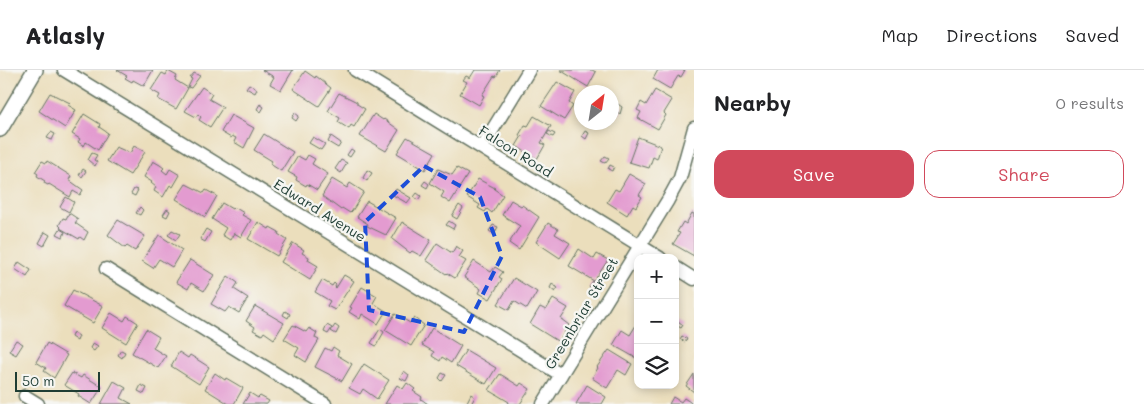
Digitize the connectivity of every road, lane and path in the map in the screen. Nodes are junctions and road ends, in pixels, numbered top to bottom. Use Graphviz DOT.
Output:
graph roads {
  1 [pos="36,70"];
  2 [pos="64,70"];
  3 [pos="356,70"];
  4 [pos="529,70"];
  5 [pos="694,128"];
  6 [pos="0,129"];
  7 [pos="482,148"];
  8 [pos="640,245"];
  9 [pos="654,254"];
  10 [pos="106,269"];
  11 [pos="679,269"];
  12 [pos="694,278"];
  13 [pos="561,375"];
  14 [pos="25,396"];
  15 [pos="38,404"];
  16 [pos="325,404"];
  17 [pos="543,404"];
  1 -- 6 [label="street"];
  2 -- 13 [label="street, Edward Avenue"];
  3 -- 7 [label="street, Falcon Road"];
  4 -- 7 [label="street"];
  5 -- 8 [label="street, Greenbriar Street"];
  7 -- 8 [label="street, Falcon Road"];
  8 -- 9 [label="street, Falcon Road"];
  8 -- 13 [label="street, Greenbriar Street"];
  10 -- 16 [label="street"];
  11 -- 12 [label="street"];
  13 -- 17 [label="street, Greenbriar Street"];
  14 -- 15 [label="street"];
}
